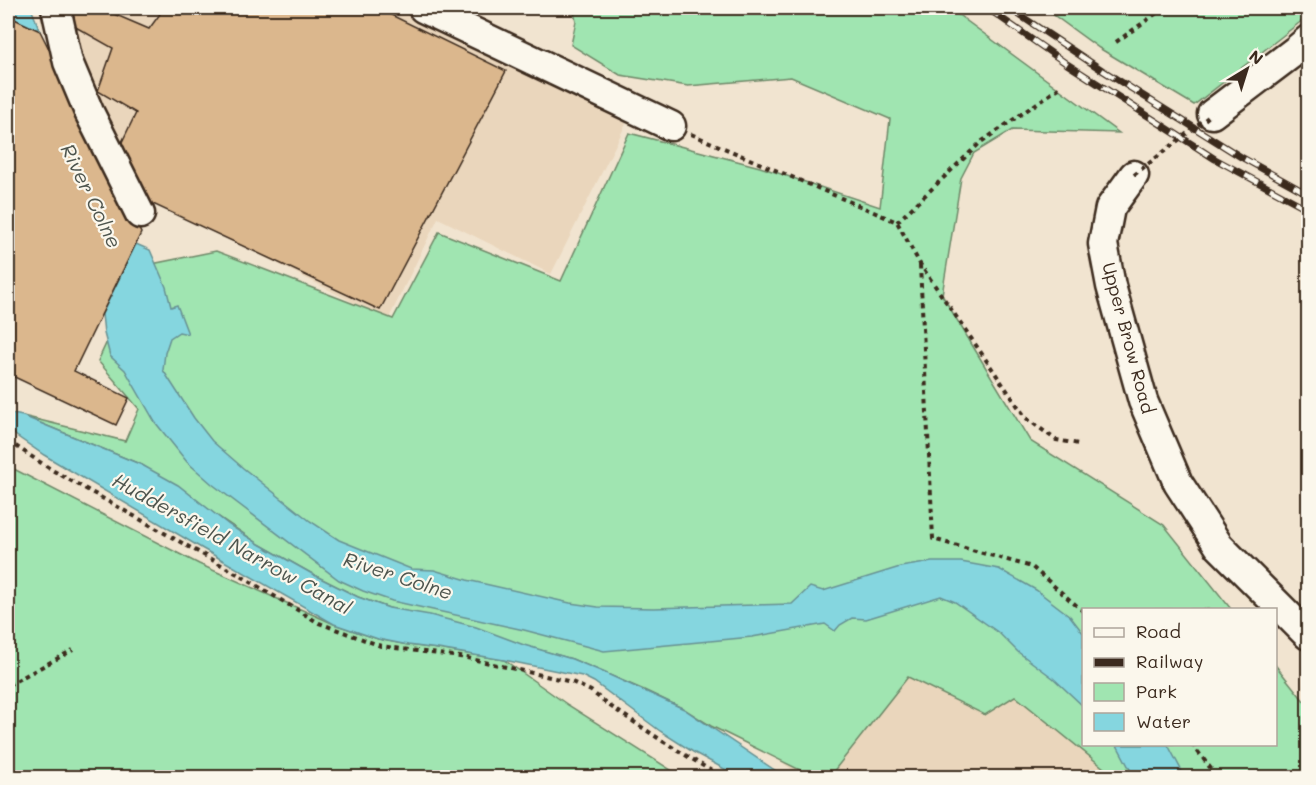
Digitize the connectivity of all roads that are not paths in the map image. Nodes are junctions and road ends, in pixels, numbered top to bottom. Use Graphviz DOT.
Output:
graph roads {
  1 [pos="423,8"];
  2 [pos="56,9"];
  3 [pos="1308,40"];
  4 [pos="1212,114"];
  5 [pos="671,126"];
  6 [pos="1134,175"];
  7 [pos="140,213"];
  8 [pos="1308,635"];
  1 -- 5 [label="street"];
  2 -- 7 [label="street"];
  3 -- 4 [label="street"];
  6 -- 8 [label="street, Upper Brow Road"];
}
